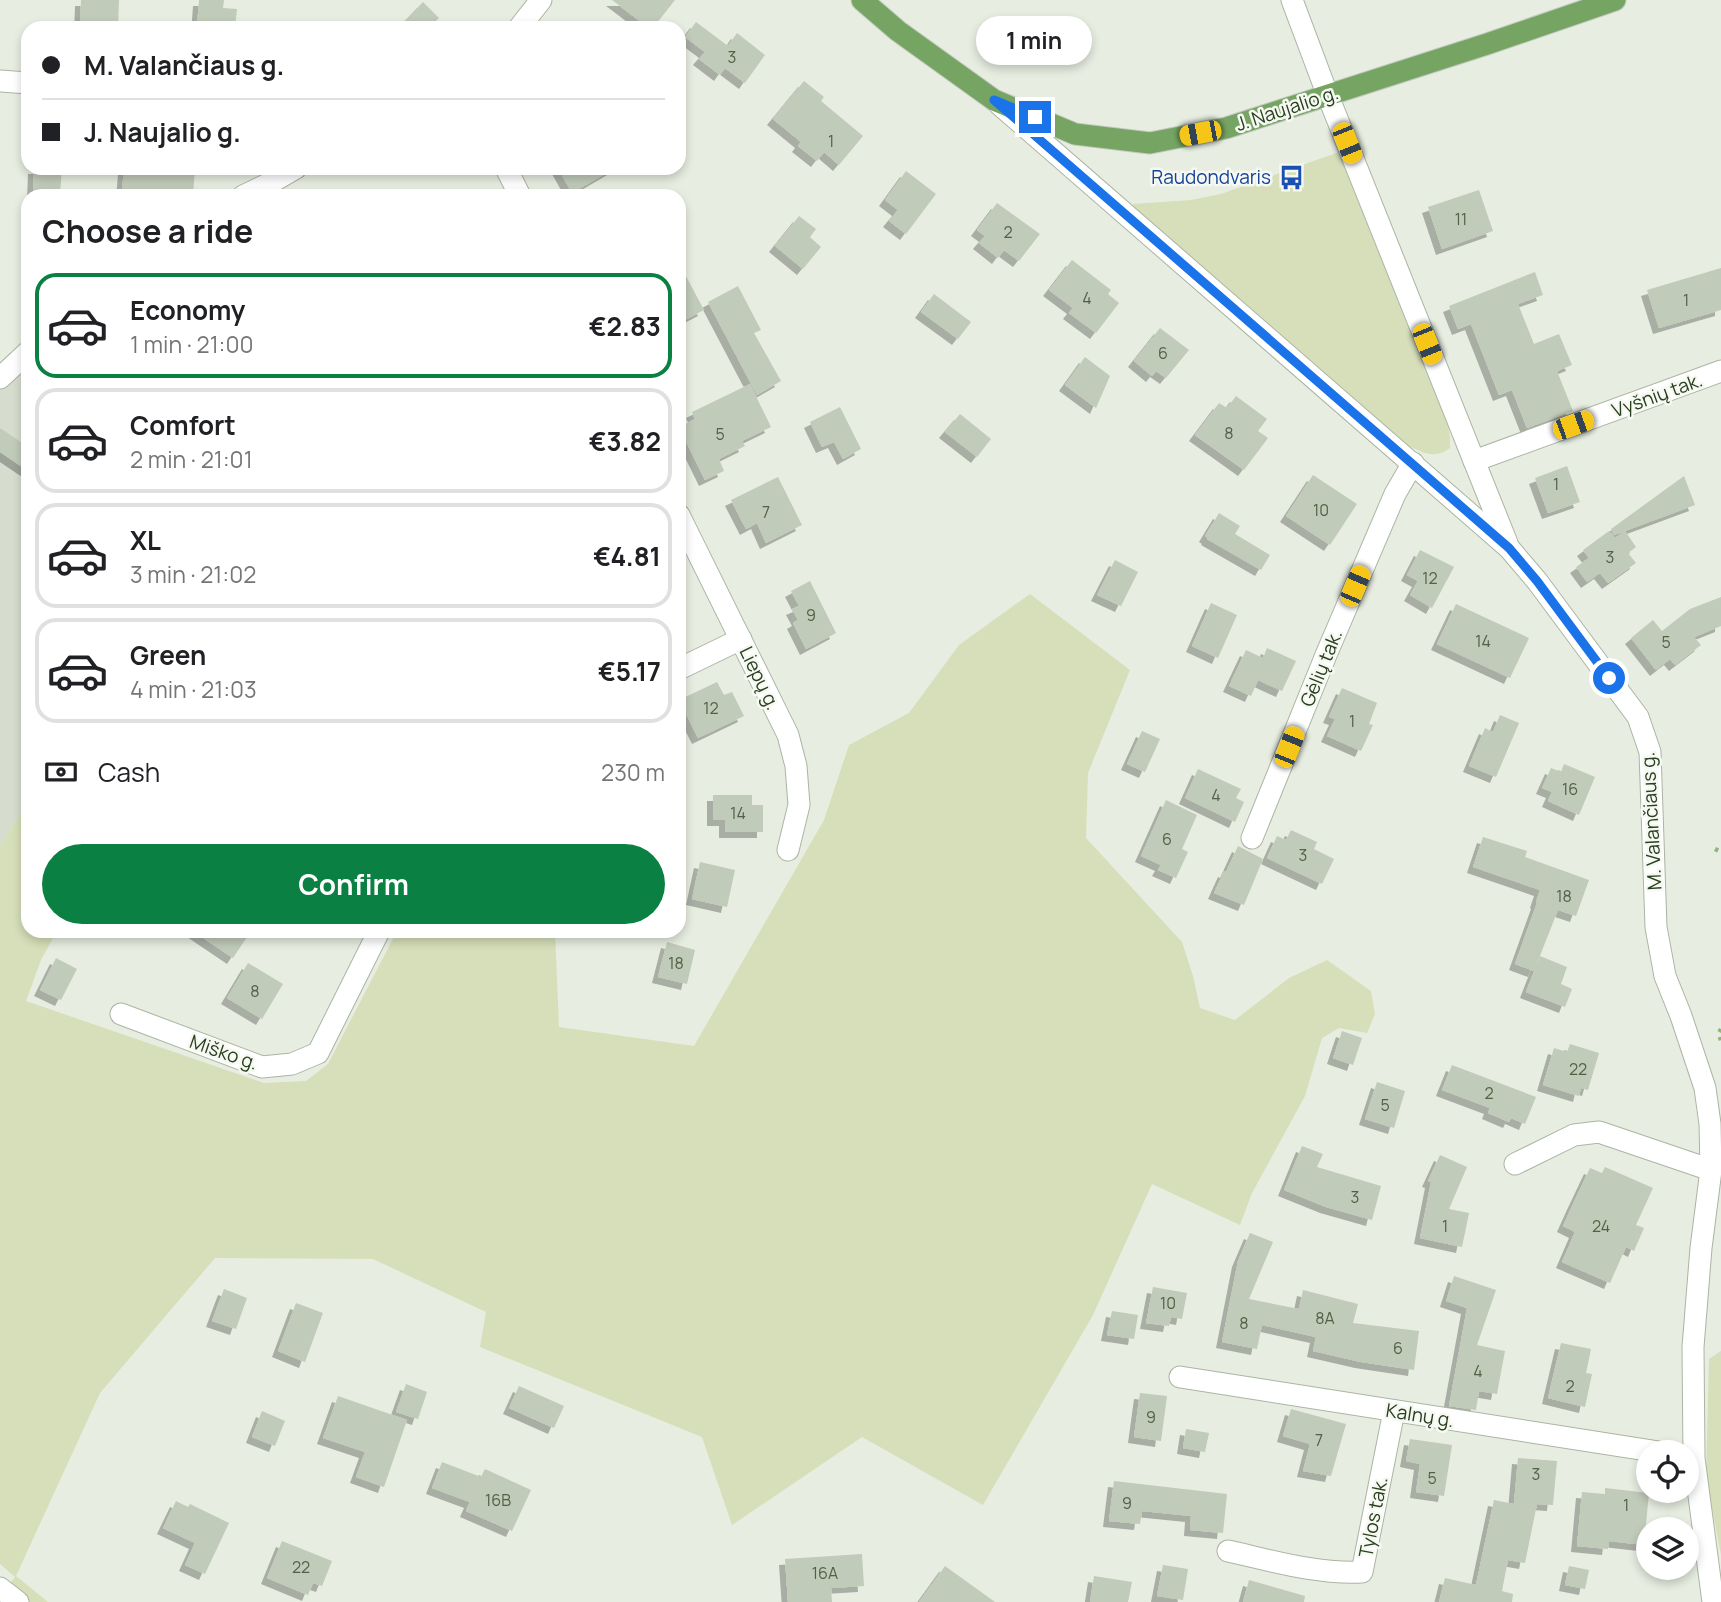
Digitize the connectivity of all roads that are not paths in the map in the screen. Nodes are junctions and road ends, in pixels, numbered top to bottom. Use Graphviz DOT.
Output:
graph roads {
  1 [pos="541,0"];
  2 [pos="862,0"];
  3 [pos="1292,0"];
  4 [pos="1615,0"];
  5 [pos="524,21"];
  6 [pos="0,81"];
  7 [pos="21,82"];
  8 [pos="1328,96"];
  9 [pos="994,100"];
  10 [pos="289,175"];
  11 [pos="276,189"];
  12 [pos="21,358"];
  13 [pos="1721,371"];
  14 [pos="0,378"];
  15 [pos="1474,461"];
  16 [pos="1413,463"];
  17 [pos="686,530"];
  18 [pos="1509,548"];
  19 [pos="741,639"];
  20 [pos="686,666"];
  21 [pos="1252,838"];
  22 [pos="788,850"];
  23 [pos="376,938"];
  24 [pos="121,1014"];
  25 [pos="1515,1164"];
  26 [pos="1711,1170"];
  27 [pos="1180,1377"];
  28 [pos="1394,1410"];
  29 [pos="1691,1440"];
  30 [pos="1636,1448"];
  31 [pos="1698,1503"];
  32 [pos="1228,1551"];
  33 [pos="0,1588"];
  34 [pos="18,1602"];
  35 [pos="1713,1602"];
  1 -- 5 [label="street"];
  2 -- 9 [label="main road, J. Naujalio g."];
  3 -- 8 [label="street"];
  4 -- 8 [label="main road, J. Naujalio g."];
  6 -- 7 [label="street"];
  8 -- 9 [label="main road, J. Naujalio g."];
  8 -- 15 [label="street"];
  9 -- 16 [label="street, M. Valančiaus g."];
  10 -- 11 [label="street"];
  12 -- 14 [label="street"];
  13 -- 15 [label="street, Vyšnių tak."];
  15 -- 18 [label="street"];
  16 -- 18 [label="street, M. Valančiaus g."];
  16 -- 21 [label="street, Gėlių tak."];
  17 -- 19 [label="street, Liepų g."];
  18 -- 26 [label="street, M. Valančiaus g."];
  19 -- 20 [label="street"];
  19 -- 22 [label="street, Liepų g."];
  23 -- 24 [label="street, Miško g."];
  25 -- 26 [label="street"];
  26 -- 29 [label="street, M. Valančiaus g."];
  27 -- 28 [label="street, Kalnų g."];
  28 -- 30 [label="street, Kalnų g."];
  28 -- 32 [label="street, Tylos tak."];
  31 -- 35 [label="street, M. Valančiaus g."];
  33 -- 34 [label="street"];
}
